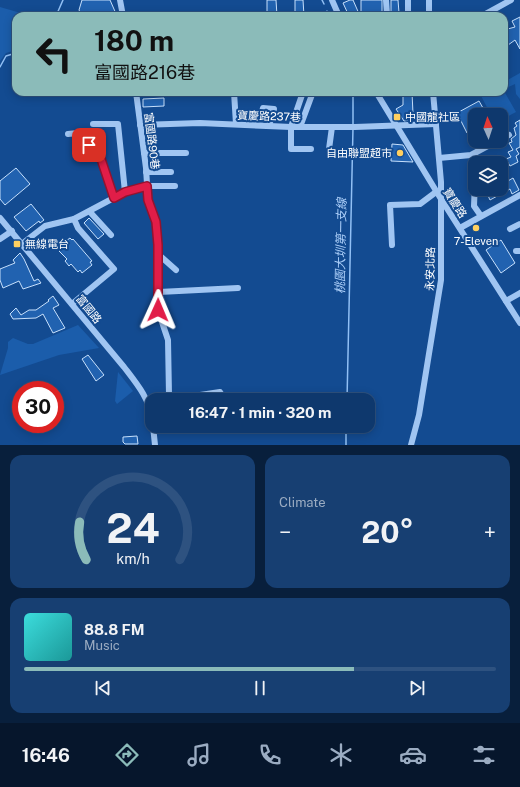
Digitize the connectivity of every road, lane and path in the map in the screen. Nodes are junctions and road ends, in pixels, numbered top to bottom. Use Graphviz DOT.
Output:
graph roads {
  1 [pos="120,0"];
  2 [pos="332,0"];
  3 [pos="386,0"];
  4 [pos="408,0"];
  5 [pos="429,0"];
  6 [pos="511,0"];
  7 [pos="122,12"];
  8 [pos="337,12"];
  9 [pos="387,12"];
  10 [pos="408,12"];
  11 [pos="429,12"];
  12 [pos="489,12"];
  13 [pos="136,96"];
  14 [pos="234,96"];
  15 [pos="302,96"];
  16 [pos="312,96"];
  17 [pos="378,96"];
  18 [pos="434,96"];
  19 [pos="262,116"];
  20 [pos="93,124"];
  21 [pos="236,124"];
  22 [pos="436,124"];
  23 [pos="140,125"];
  24 [pos="396,125"];
  25 [pos="269,126"];
  26 [pos="291,127"];
  27 [pos="300,127"];
  28 [pos="332,127"];
  29 [pos="68,134"];
  30 [pos="484,148"];
  31 [pos="311,149"];
  32 [pos="329,149"];
  33 [pos="144,153"];
  34 [pos="186,153"];
  35 [pos="439,158"];
  36 [pos="146,172"];
  37 [pos="172,172"];
  38 [pos="147,186"];
  39 [pos="175,186"];
  40 [pos="125,192"];
  41 [pos="436,192"];
  42 [pos="520,195"];
  43 [pos="474,196"];
  44 [pos="114,198"];
  45 [pos="441,199"];
  46 [pos="90,212"];
  47 [pos="481,216"];
  48 [pos="0,218"];
  49 [pos="74,219"];
  50 [pos="520,224"];
  51 [pos="460,228"];
  52 [pos="510,229"];
  53 [pos="12,231"];
  54 [pos="111,235"];
  55 [pos="0,239"];
  56 [pos="23,243"];
  57 [pos="392,245"];
  58 [pos="158,254"];
  59 [pos="176,270"];
  60 [pos="238,288"];
  61 [pos="158,292"];
  62 [pos="520,293"];
  63 [pos="506,301"];
  64 [pos="72,304"];
  65 [pos="520,324"];
  66 [pos="169,393"];
  67 [pos="145,396"];
  68 [pos="154,433"];
  69 [pos="156,445"];
  70 [pos="411,445"];
  1 -- 7 [label="street"];
  2 -- 8 [label="street"];
  3 -- 9 [label="street"];
  4 -- 10 [label="street"];
  5 -- 11 [label="street"];
  6 -- 12 [label="street"];
  13 -- 23 [label="street, 富國路90巷"];
  14 -- 21 [label="street"];
  15 -- 26 [label="street"];
  16 -- 27 [label="street"];
  17 -- 24 [label="street, 寶慶路"];
  18 -- 22 [label="street, 永安北路"];
  19 -- 25 [label="street"];
  20 -- 40 [label="street"];
  21 -- 23 [label="street, 寶慶路237巷"];
  21 -- 25 [label="street, 寶慶路237巷"];
  22 -- 24 [label="street, 寶慶路237巷"];
  22 -- 35 [label="street, 永安北路"];
  23 -- 33 [label="street, 富國路90巷"];
  24 -- 28 [label="street, 寶慶路237巷"];
  24 -- 41 [label="street, 寶慶路"];
  25 -- 26 [label="street, 寶慶路237巷"];
  26 -- 27 [label="street, 寶慶路237巷"];
  26 -- 31 [label="street"];
  27 -- 28 [label="street, 寶慶路237巷"];
  28 -- 32 [label="street"];
  29 -- 44 [label="street"];
  30 -- 35 [label="street"];
  33 -- 34 [label="street"];
  33 -- 36 [label="street, 富國路90巷"];
  35 -- 45 [label="street, 永安北路"];
  36 -- 37 [label="street"];
  36 -- 38 [label="street, 富國路90巷"];
  38 -- 39 [label="street"];
  38 -- 40 [label="street"];
  38 -- 58 [label="street, 富國路90巷"];
  40 -- 44 [label="street"];
  41 -- 45 [label="street, 寶慶路"];
  41 -- 57 [label="street"];
  42 -- 47 [label="street"];
  43 -- 47 [label="street"];
  44 -- 46 [label="street"];
  45 -- 51 [label="street, 寶慶路"];
  45 -- 70 [label="street, 永安北路"];
  46 -- 49 [label="street"];
  46 -- 54 [label="street"];
  47 -- 51 [label="street"];
  48 -- 53 [label="street, 富國路"];
  49 -- 56 [label="street"];
  49 -- 64 [label="street"];
  50 -- 52 [label="street"];
  51 -- 63 [label="street, 寶慶路"];
  53 -- 55 [label="street"];
  53 -- 56 [label="street, 富國路"];
  56 -- 64 [label="street, 富國路"];
  58 -- 59 [label="street"];
  58 -- 61 [label="street, 富國路90巷"];
  60 -- 61 [label="street"];
  61 -- 66 [label="street, 富國路90巷"];
  62 -- 63 [label="street"];
  63 -- 65 [label="street, 寶慶路"];
  64 -- 67 [label="street, 富國路"];
  68 -- 69 [label="street"];
}
